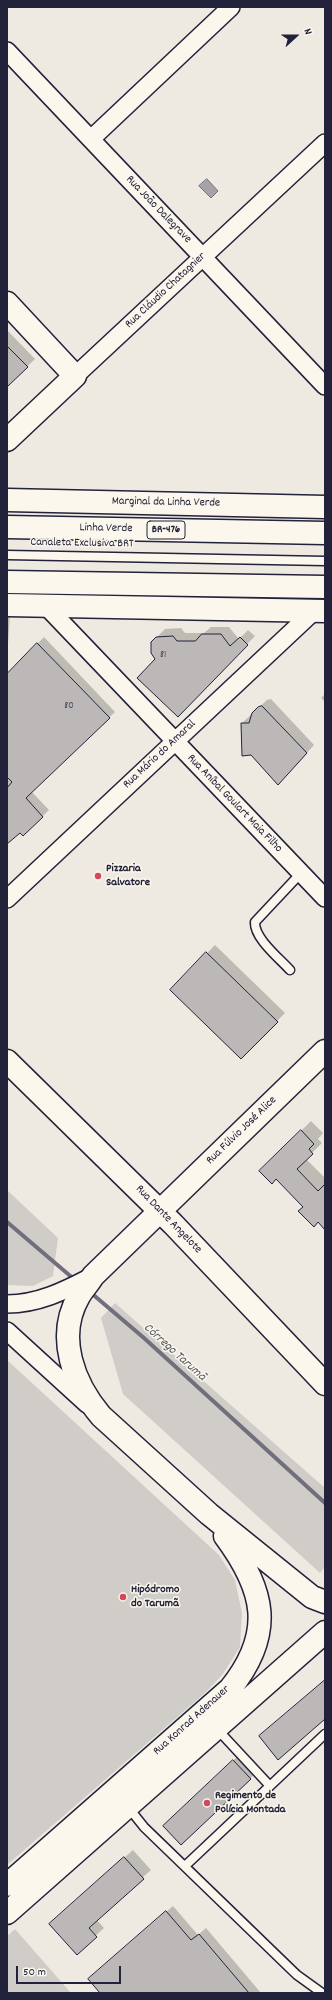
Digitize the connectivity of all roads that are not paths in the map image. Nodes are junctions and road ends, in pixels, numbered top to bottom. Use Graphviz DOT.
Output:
graph roads {
  1 [pos="231,7"];
  2 [pos="7,51"];
  3 [pos="91,139"];
  4 [pos="325,143"];
  5 [pos="203,257"];
  6 [pos="7,303"];
  7 [pos="75,376"];
  8 [pos="323,379"];
  9 [pos="7,440"];
  10 [pos="7,500"];
  11 [pos="325,506"];
  12 [pos="7,527"];
  13 [pos="325,533"];
  14 [pos="7,555"];
  15 [pos="325,561"];
  16 [pos="7,582"];
  17 [pos="325,587"];
  18 [pos="7,605"];
  19 [pos="45,605"];
  20 [pos="320,611"];
  21 [pos="174,742"];
  22 [pos="301,873"];
  23 [pos="325,898"];
  24 [pos="7,899"];
  25 [pos="290,970"];
  26 [pos="325,1051"];
  27 [pos="7,1061"];
  28 [pos="160,1211"];
  29 [pos="74,1293"];
  30 [pos="7,1304"];
  31 [pos="7,1331"];
  32 [pos="325,1384"];
  33 [pos="101,1416"];
  34 [pos="209,1514"];
  35 [pos="325,1602"];
  36 [pos="325,1632"];
  37 [pos="216,1729"];
  38 [pos="325,1734"];
  39 [pos="270,1786"];
  40 [pos="128,1807"];
  41 [pos="185,1866"];
  42 [pos="7,1885"];
  43 [pos="7,1913"];
  44 [pos="322,1993"];
  1 -- 3 [label="street"];
  2 -- 3 [label="street, Rua João Dalegrave"];
  3 -- 5 [label="street, Rua João Dalegrave"];
  4 -- 5 [label="street, Rua Cláudio Chatagnier"];
  5 -- 7 [label="street, Rua Cláudio Chatagnier"];
  5 -- 8 [label="street, Rua João Dalegrave"];
  6 -- 7 [label="main road"];
  7 -- 9 [label="main road, Rua Cláudio Chatagnier"];
  10 -- 11 [label="main road, Marginal da Linha Verde"];
  12 -- 13 [label="main road, Linha Verde / BR-476"];
  14 -- 15 [label="lane, Canaleta Exclusiva BRT"];
  16 -- 17 [label="main road"];
  18 -- 19 [label="main road"];
  19 -- 20 [label="main road"];
  19 -- 21 [label="street, Rua Aníbal Goulart Maia Filho"];
  20 -- 21 [label="street, Rua Mário do Amaral"];
  21 -- 22 [label="street, Rua Aníbal Goulart Maia Filho"];
  21 -- 24 [label="street, Rua Mário do Amaral"];
  22 -- 23 [label="street, Rua Aníbal Goulart Maia Filho"];
  22 -- 25 [label="lane"];
  26 -- 28 [label="main road, Rua Fúlvio José Alice"];
  27 -- 28 [label="main road, Rua Dante Angelote"];
  28 -- 29 [label="main road, Rua Fúlvio José Alice"];
  28 -- 32 [label="main road, Rua Dante Angelote"];
  29 -- 30 [label="street"];
  29 -- 33 [label="main road, Rua Fúlvio José Alice"];
  31 -- 33 [label="street"];
  33 -- 34 [label="main road, Rua Fúlvio José Alice"];
  34 -- 35 [label="main road"];
  34 -- 42 [label="main road, Rua Konrad Adenauer"];
  36 -- 37 [label="main road, Rua Konrad Adenauer"];
  37 -- 39 [label="lane"];
  37 -- 40 [label="main road, Rua Konrad Adenauer"];
  38 -- 39 [label="lane"];
  39 -- 41 [label="lane"];
  40 -- 41 [label="lane"];
  40 -- 43 [label="main road, Rua Konrad Adenauer"];
  41 -- 44 [label="lane"];
}
